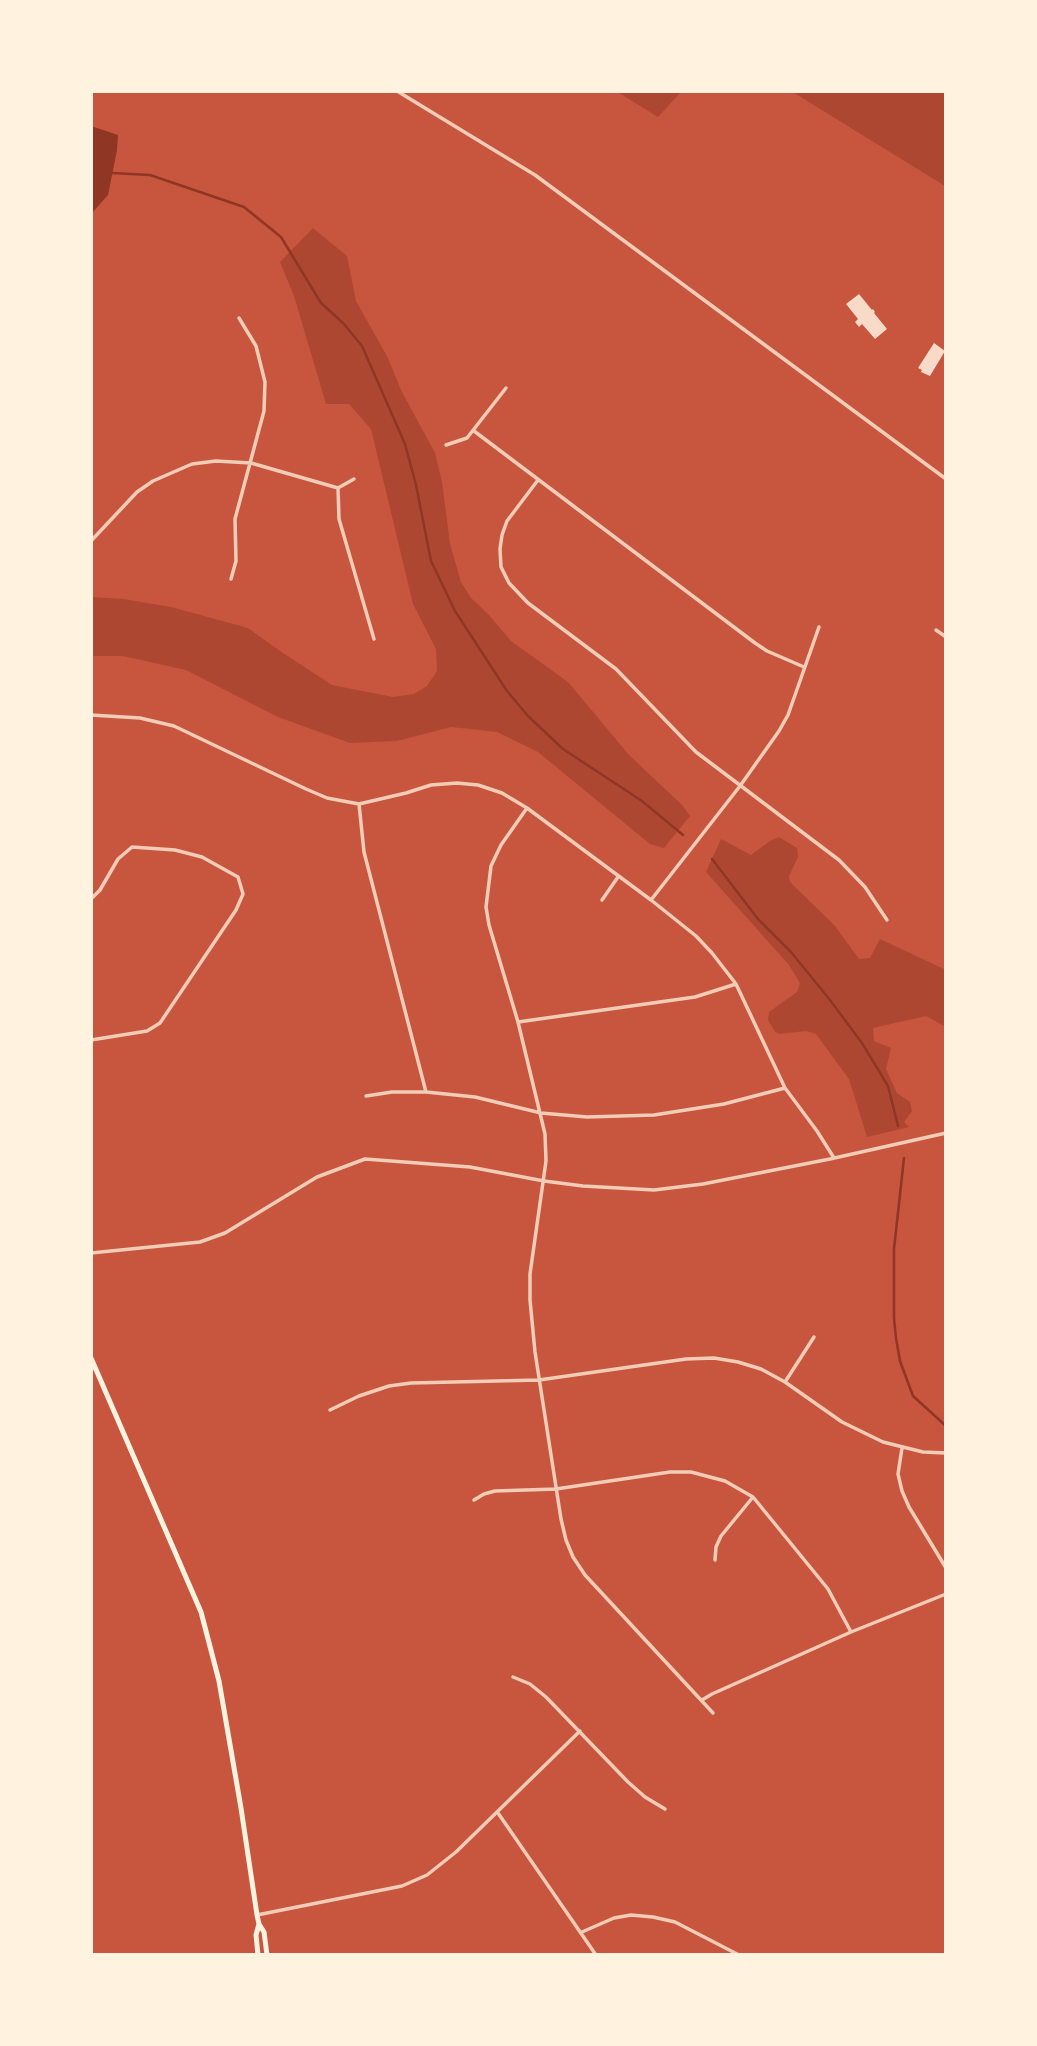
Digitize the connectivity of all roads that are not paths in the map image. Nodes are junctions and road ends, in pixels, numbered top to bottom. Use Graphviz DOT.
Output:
graph roads {
  1 [pos="397,91"];
  2 [pos="239,318"];
  3 [pos="506,388"];
  4 [pos="474,431"];
  5 [pos="446,445"];
  6 [pos="251,463"];
  7 [pos="354,479"];
  8 [pos="946,479"];
  9 [pos="538,480"];
  10 [pos="338,488"];
  11 [pos="91,541"];
  12 [pos="232,579"];
  13 [pos="819,627"];
  14 [pos="936,630"];
  15 [pos="946,637"];
  16 [pos="374,639"];
  17 [pos="804,667"];
  18 [pos="91,715"];
  19 [pos="740,786"];
  20 [pos="359,804"];
  21 [pos="527,808"];
  22 [pos="618,877"];
  23 [pos="91,899"];
  24 [pos="602,900"];
  25 [pos="651,900"];
  26 [pos="887,920"];
  27 [pos="736,984"];
  28 [pos="518,1022"];
  29 [pos="91,1040"];
  30 [pos="785,1088"];
  31 [pos="426,1092"];
  32 [pos="366,1096"];
  33 [pos="541,1112"];
  34 [pos="946,1133"];
  35 [pos="834,1158"];
  36 [pos="544,1181"];
  37 [pos="91,1253"];
  38 [pos="814,1337"];
  39 [pos="91,1358"];
  40 [pos="539,1380"];
  41 [pos="785,1382"];
  42 [pos="330,1410"];
  43 [pos="902,1448"];
  44 [pos="946,1452"];
  45 [pos="556,1489"];
  46 [pos="753,1497"];
  47 [pos="474,1500"];
  48 [pos="715,1560"];
  49 [pos="946,1568"];
  50 [pos="946,1594"];
  51 [pos="851,1632"];
  52 [pos="513,1677"];
  53 [pos="702,1700"];
  54 [pos="713,1713"];
  55 [pos="580,1731"];
  56 [pos="665,1809"];
  57 [pos="498,1812"];
  58 [pos="257,1915"];
  59 [pos="259,1924"];
  60 [pos="581,1933"];
  61 [pos="258,1955"];
  62 [pos="267,1955"];
  63 [pos="596,1955"];
  64 [pos="739,1955"];
  1 -- 8 [label="street"];
  2 -- 6 [label="street"];
  3 -- 4 [label="street"];
  4 -- 5 [label="street"];
  4 -- 9 [label="street"];
  6 -- 10 [label="street"];
  6 -- 11 [label="street"];
  6 -- 12 [label="street"];
  7 -- 10 [label="street"];
  9 -- 17 [label="street"];
  9 -- 19 [label="street"];
  10 -- 16 [label="street"];
  13 -- 17 [label="street"];
  14 -- 15 [label="street"];
  17 -- 19 [label="street"];
  18 -- 20 [label="street"];
  19 -- 25 [label="street"];
  19 -- 26 [label="street"];
  20 -- 21 [label="street"];
  20 -- 31 [label="street"];
  21 -- 22 [label="street"];
  21 -- 28 [label="street"];
  22 -- 24 [label="street"];
  22 -- 25 [label="street"];
  23 -- 29 [label="street"];
  25 -- 27 [label="street"];
  27 -- 28 [label="street"];
  27 -- 30 [label="street"];
  28 -- 33 [label="street"];
  30 -- 33 [label="street"];
  30 -- 35 [label="street"];
  31 -- 32 [label="street"];
  31 -- 33 [label="street"];
  33 -- 36 [label="street"];
  34 -- 35 [label="street"];
  35 -- 36 [label="street"];
  36 -- 37 [label="street"];
  36 -- 40 [label="street"];
  38 -- 41 [label="street"];
  39 -- 58 [label="main road"];
  40 -- 41 [label="street"];
  40 -- 42 [label="street"];
  40 -- 45 [label="street"];
  41 -- 43 [label="street"];
  43 -- 44 [label="street"];
  43 -- 49 [label="street"];
  45 -- 46 [label="street"];
  45 -- 47 [label="street"];
  45 -- 53 [label="street"];
  46 -- 48 [label="street"];
  46 -- 51 [label="street"];
  50 -- 51 [label="street"];
  51 -- 53 [label="street"];
  52 -- 55 [label="street"];
  53 -- 54 [label="street"];
  55 -- 56 [label="street"];
  55 -- 57 [label="street"];
  57 -- 58 [label="street"];
  57 -- 60 [label="street"];
  58 -- 59 [label="main road"];
  59 -- 61 [label="main road"];
  59 -- 62 [label="main road"];
  60 -- 63 [label="street"];
  60 -- 64 [label="street"];
}
